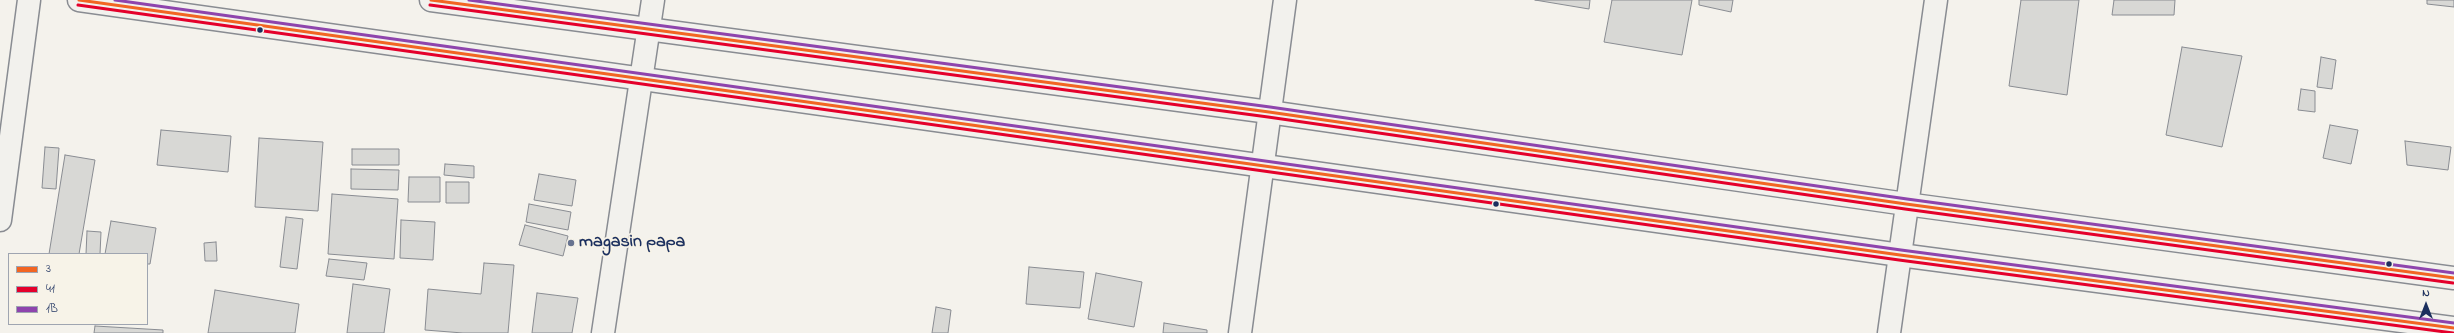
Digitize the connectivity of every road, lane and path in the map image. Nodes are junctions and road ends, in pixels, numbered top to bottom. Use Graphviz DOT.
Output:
graph roads {
  1 [pos="29,0"];
  2 [pos="79,0"];
  3 [pos="431,0"];
  4 [pos="653,0"];
  5 [pos="1285,0"];
  6 [pos="1936,0"];
  7 [pos="649,30"];
  8 [pos="642,79"];
  9 [pos="1269,112"];
  10 [pos="1262,165"];
  11 [pos="1906,204"];
  12 [pos="0,220"];
  13 [pos="1900,255"];
  14 [pos="2454,278"];
  15 [pos="2454,328"];
  16 [pos="603,333"];
  17 [pos="1240,333"];
  18 [pos="1889,333"];
  1 -- 12 [label="main road"];
  2 -- 8 [label="main road"];
  3 -- 7 [label="main road"];
  4 -- 7 [label="main road"];
  5 -- 9 [label="main road"];
  6 -- 11 [label="main road"];
  7 -- 8 [label="main road"];
  7 -- 9 [label="main road"];
  8 -- 10 [label="main road"];
  8 -- 16 [label="main road"];
  9 -- 10 [label="main road"];
  9 -- 11 [label="main road"];
  10 -- 13 [label="main road"];
  10 -- 17 [label="main road"];
  11 -- 13 [label="main road"];
  11 -- 14 [label="main road"];
  13 -- 15 [label="main road"];
  13 -- 18 [label="main road"];
}
